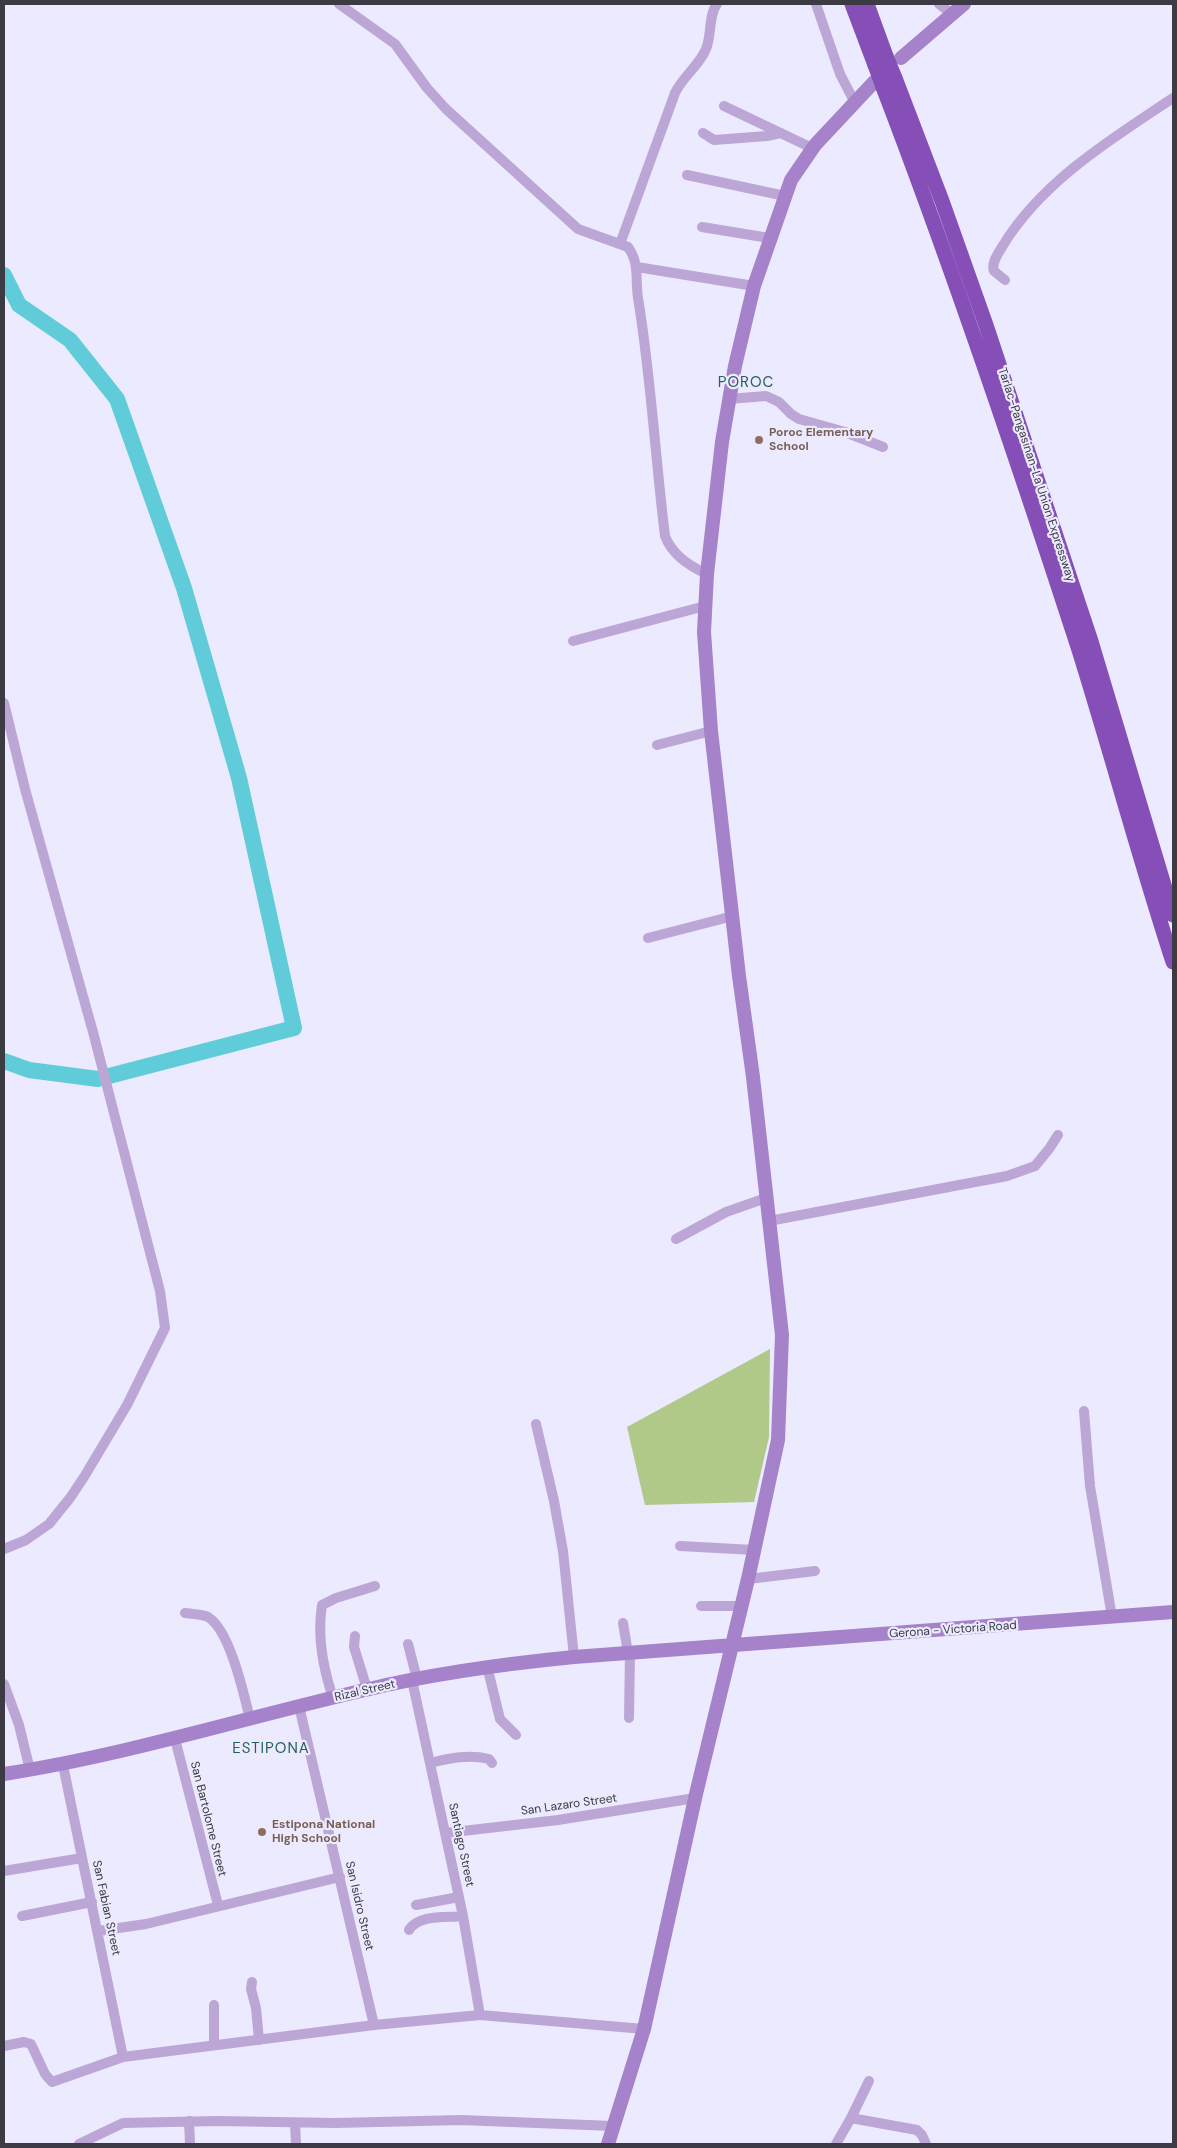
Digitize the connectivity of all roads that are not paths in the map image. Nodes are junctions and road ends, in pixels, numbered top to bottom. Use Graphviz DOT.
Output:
graph roads {
  1 [pos="339,4"];
  2 [pos="718,4"];
  3 [pos="816,4"];
  4 [pos="852,4"];
  5 [pos="867,4"];
  6 [pos="939,4"];
  7 [pos="964,4"];
  8 [pos="952,14"];
  9 [pos="887,60"];
  10 [pos="884,83"];
  11 [pos="1173,98"];
  12 [pos="854,101"];
  13 [pos="724,106"];
  14 [pos="704,133"];
  15 [pos="781,133"];
  16 [pos="812,148"];
  17 [pos="687,175"];
  18 [pos="785,196"];
  19 [pos="702,227"];
  20 [pos="769,238"];
  21 [pos="620,244"];
  22 [pos="637,267"];
  23 [pos="1005,280"];
  24 [pos="754,286"];
  25 [pos="729,399"];
  26 [pos="883,447"];
  27 [pos="707,574"];
  28 [pos="705,606"];
  29 [pos="573,641"];
  30 [pos="4,703"];
  31 [pos="711,731"];
  32 [pos="657,745"];
  33 [pos="1173,915"];
  34 [pos="733,916"];
  35 [pos="648,938"];
  36 [pos="1173,962"];
  37 [pos="1058,1135"];
  38 [pos="766,1198"];
  39 [pos="769,1221"];
  40 [pos="676,1240"];
  41 [pos="1084,1410"];
  42 [pos="536,1424"];
  43 [pos="680,1546"];
  44 [pos="4,1548"];
  45 [pos="754,1550"];
  46 [pos="815,1571"];
  47 [pos="748,1579"];
  48 [pos="375,1586"];
  49 [pos="701,1606"];
  50 [pos="741,1606"];
  51 [pos="1173,1612"];
  52 [pos="185,1613"];
  53 [pos="1112,1617"];
  54 [pos="622,1623"];
  55 [pos="355,1636"];
  56 [pos="408,1644"];
  57 [pos="732,1646"];
  58 [pos="629,1653"];
  59 [pos="574,1657"];
  60 [pos="487,1666"];
  61 [pos="414,1680"];
  62 [pos="4,1684"];
  63 [pos="367,1689"];
  64 [pos="333,1698"];
  65 [pos="300,1706"];
  66 [pos="629,1718"];
  67 [pos="250,1719"];
  68 [pos="516,1735"];
  69 [pos="175,1739"];
  70 [pos="430,1763"];
  71 [pos="492,1763"];
  72 [pos="63,1764"];
  73 [pos="30,1770"];
  74 [pos="4,1774"];
  75 [pos="695,1798"];
  76 [pos="445,1834"];
  77 [pos="82,1858"];
  78 [pos="4,1871"];
  79 [pos="340,1876"];
  80 [pos="459,1897"];
  81 [pos="92,1902"];
  82 [pos="218,1905"];
  83 [pos="416,1905"];
  84 [pos="22,1916"];
  85 [pos="463,1916"];
  86 [pos="409,1930"];
  87 [pos="98,1931"];
  88 [pos="252,1982"];
  89 [pos="214,2005"];
  90 [pos="480,2015"];
  91 [pos="374,2025"];
  92 [pos="644,2029"];
  93 [pos="258,2040"];
  94 [pos="214,2045"];
  95 [pos="4,2046"];
  96 [pos="123,2057"];
  97 [pos="868,2081"];
  98 [pos="850,2118"];
  99 [pos="189,2122"];
  100 [pos="295,2123"];
  101 [pos="613,2126"];
  102 [pos="79,2144"];
  103 [pos="190,2144"];
  104 [pos="296,2144"];
  105 [pos="608,2144"];
  106 [pos="836,2144"];
  107 [pos="926,2144"];
  1 -- 21 [label="street"];
  2 -- 21 [label="street"];
  3 -- 12 [label="street"];
  4 -- 9 [label="highway, Tarlac-Pangasinan-La Union Expressway"];
  5 -- 9 [label="highway, Tarlac-Pangasinan-La Union Expressway"];
  6 -- 8 [label="street"];
  7 -- 8 [label="street"];
  8 -- 9 [label="street"];
  9 -- 10 [label="highway, Tarlac-Pangasinan-La Union Expressway, bridge"];
  10 -- 12 [label="street"];
  10 -- 33 [label="highway, Tarlac-Pangasinan-La Union Expressway"];
  10 -- 36 [label="highway, Tarlac-Pangasinan-La Union Expressway"];
  11 -- 23 [label="street"];
  12 -- 16 [label="street"];
  13 -- 15 [label="street"];
  14 -- 15 [label="street"];
  15 -- 16 [label="street"];
  16 -- 18 [label="street"];
  17 -- 18 [label="street"];
  18 -- 20 [label="street"];
  19 -- 20 [label="street"];
  20 -- 24 [label="street"];
  21 -- 22 [label="street"];
  22 -- 24 [label="street"];
  22 -- 27 [label="street"];
  24 -- 25 [label="street"];
  25 -- 26 [label="street"];
  25 -- 27 [label="street"];
  27 -- 28 [label="street"];
  28 -- 29 [label="street"];
  28 -- 31 [label="street"];
  30 -- 44 [label="street"];
  31 -- 32 [label="street"];
  31 -- 34 [label="street"];
  34 -- 35 [label="street"];
  34 -- 38 [label="street"];
  37 -- 39 [label="street"];
  38 -- 39 [label="street"];
  38 -- 40 [label="street"];
  39 -- 45 [label="street"];
  41 -- 53 [label="street"];
  42 -- 59 [label="street"];
  43 -- 45 [label="street"];
  45 -- 47 [label="street"];
  46 -- 47 [label="street"];
  47 -- 50 [label="street"];
  48 -- 64 [label="street"];
  49 -- 50 [label="street"];
  50 -- 57 [label="street"];
  51 -- 53 [label="street, Gerona - Victoria Road"];
  52 -- 67 [label="street"];
  53 -- 57 [label="street, Gerona - Victoria Road"];
  54 -- 58 [label="street"];
  55 -- 63 [label="street"];
  56 -- 61 [label="street, Santiago Street"];
  57 -- 58 [label="street, Rizal Street"];
  57 -- 75 [label="street"];
  58 -- 59 [label="street, Rizal Street"];
  58 -- 66 [label="street"];
  59 -- 60 [label="street, Rizal Street"];
  60 -- 61 [label="street, Rizal Street"];
  60 -- 68 [label="street"];
  61 -- 63 [label="street, Rizal Street"];
  61 -- 70 [label="street, Santiago Street"];
  62 -- 73 [label="street"];
  63 -- 64 [label="street, Rizal Street"];
  64 -- 65 [label="street, Rizal Street"];
  65 -- 67 [label="street, Rizal Street"];
  65 -- 79 [label="street, San Isidro Street"];
  67 -- 69 [label="street, Rizal Street"];
  69 -- 72 [label="street, Rizal Street"];
  69 -- 82 [label="street, San Bartolome Street"];
  70 -- 71 [label="street"];
  70 -- 76 [label="street, Santiago Street"];
  72 -- 73 [label="street, Rizal Street"];
  72 -- 77 [label="street, San Fabian Street"];
  73 -- 74 [label="street, Rizal Street"];
  75 -- 76 [label="street, San Lazaro Street"];
  75 -- 92 [label="street"];
  76 -- 80 [label="street, Santiago Street"];
  77 -- 78 [label="street"];
  77 -- 81 [label="street, San Fabian Street"];
  79 -- 82 [label="street"];
  79 -- 91 [label="street, San Isidro Street"];
  80 -- 83 [label="street"];
  80 -- 85 [label="street, Santiago Street"];
  81 -- 84 [label="street"];
  81 -- 87 [label="street, San Fabian Street"];
  82 -- 87 [label="street"];
  85 -- 86 [label="street"];
  85 -- 90 [label="street, Santiago Street"];
  87 -- 96 [label="street, San Fabian Street"];
  88 -- 93 [label="street"];
  89 -- 94 [label="street"];
  90 -- 91 [label="street"];
  90 -- 92 [label="street"];
  91 -- 93 [label="street"];
  92 -- 101 [label="street"];
  93 -- 94 [label="street"];
  94 -- 96 [label="street"];
  95 -- 96 [label="street"];
  97 -- 98 [label="street"];
  98 -- 106 [label="street"];
  98 -- 107 [label="street"];
  99 -- 100 [label="street"];
  99 -- 102 [label="street"];
  99 -- 103 [label="street"];
  100 -- 101 [label="street"];
  100 -- 104 [label="street"];
  101 -- 105 [label="street"];
}
